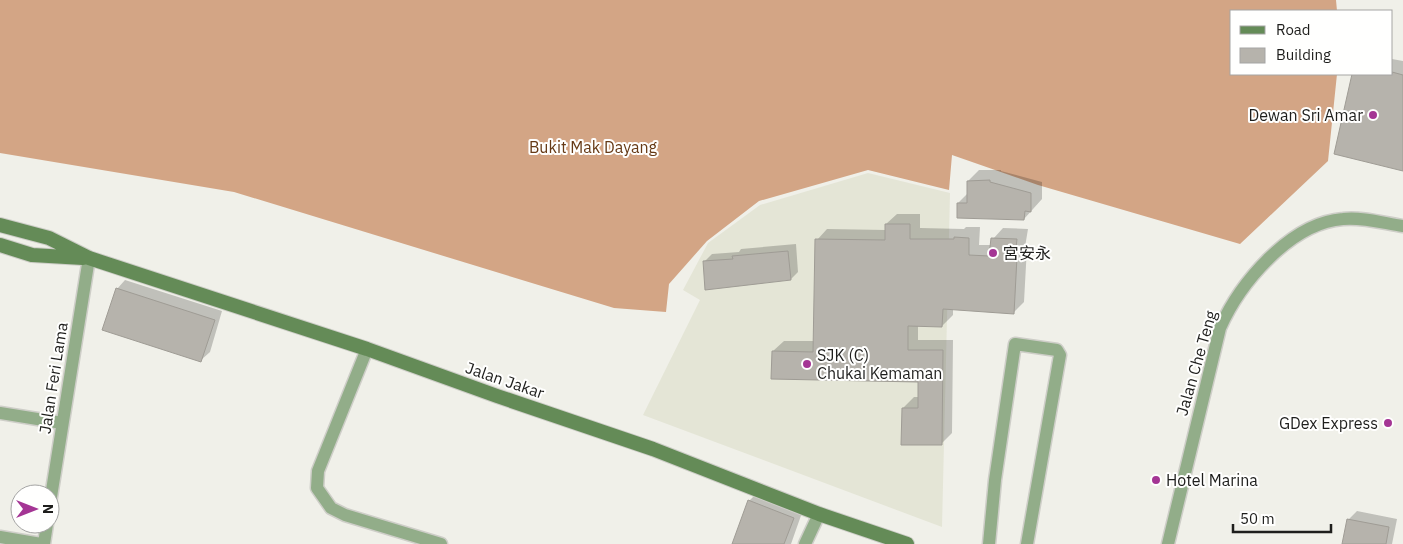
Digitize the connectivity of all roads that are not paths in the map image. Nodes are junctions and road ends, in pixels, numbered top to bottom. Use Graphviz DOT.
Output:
graph roads {
  1 [pos="0,226"];
  2 [pos="1403,226"];
  3 [pos="0,245"];
  4 [pos="89,258"];
  5 [pos="367,349"];
  6 [pos="0,413"];
  7 [pos="62,423"];
  8 [pos="53,484"];
  9 [pos="818,514"];
  10 [pos="0,537"];
  11 [pos="42,544"];
  12 [pos="442,544"];
  13 [pos="805,544"];
  14 [pos="907,544"];
  15 [pos="989,544"];
  16 [pos="1027,544"];
  17 [pos="1168,544"];
  1 -- 4 [label="main road, Jalan Jakar"];
  2 -- 17 [label="street, Jalan Che Teng"];
  3 -- 4 [label="main road, Jalan Jakar"];
  4 -- 5 [label="main road, Jalan Jakar"];
  4 -- 7 [label="street, Jalan Feri Lama"];
  5 -- 9 [label="main road, Jalan Jakar"];
  5 -- 12 [label="street"];
  6 -- 7 [label="street"];
  7 -- 8 [label="street, Jalan Feri Lama"];
  9 -- 13 [label="street"];
  9 -- 14 [label="main road, Jalan Jakar"];
  10 -- 11 [label="street"];
  15 -- 16 [label="street"];
}
